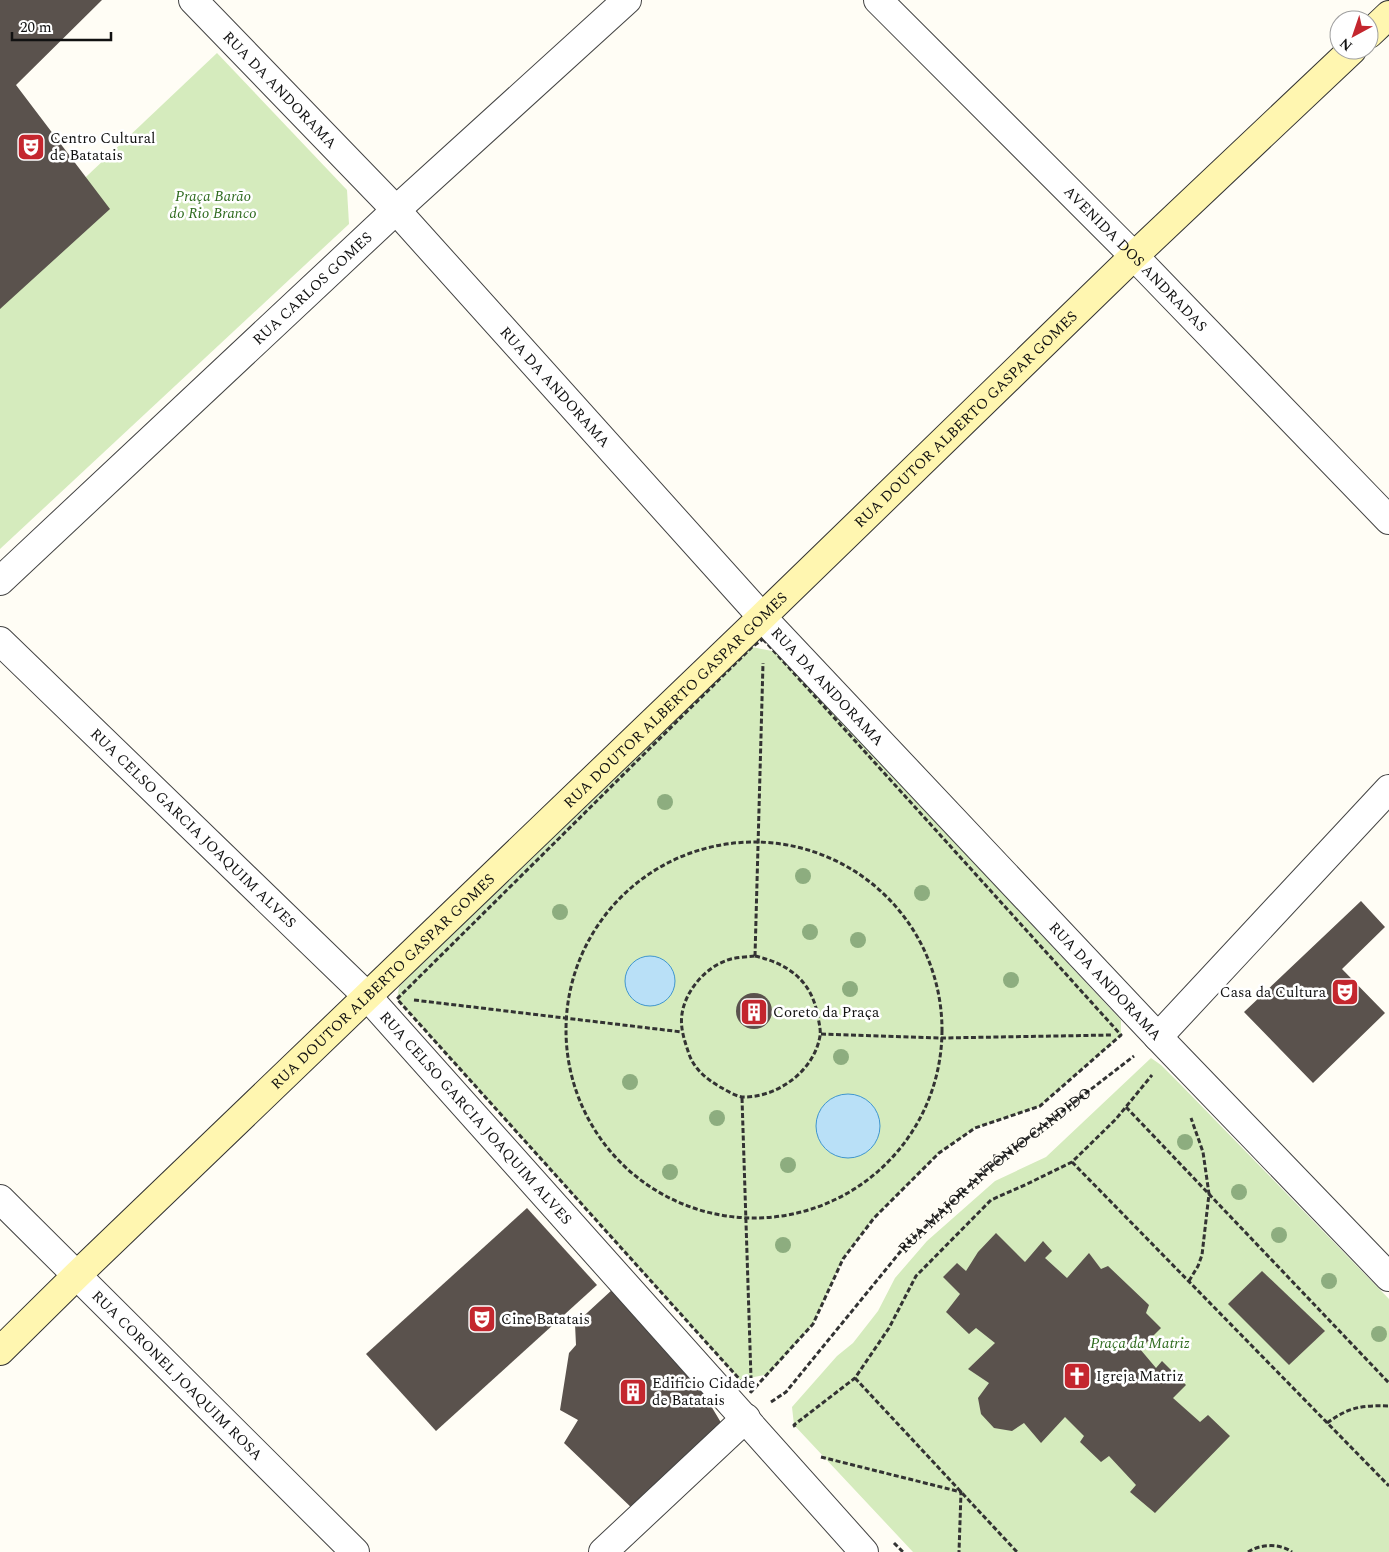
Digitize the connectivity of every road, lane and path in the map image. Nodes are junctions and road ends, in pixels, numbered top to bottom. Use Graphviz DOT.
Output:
graph roads {
  1 [pos="193,0"];
  2 [pos="627,0"];
  3 [pos="878,0"];
  4 [pos="1389,15"];
  5 [pos="1379,24"];
  6 [pos="1341,60"];
  7 [pos="396,210"];
  8 [pos="1134,256"];
  9 [pos="1389,520"];
  10 [pos="0,581"];
  11 [pos="763,628"];
  12 [pos="0,641"];
  13 [pos="763,649"];
  14 [pos="763,659"];
  15 [pos="1389,789"];
  16 [pos="759,844"];
  17 [pos="755,956"];
  18 [pos="367,996"];
  19 [pos="397,998"];
  20 [pos="567,1017"];
  21 [pos="682,1032"];
  22 [pos="821,1034"];
  23 [pos="1121,1035"];
  24 [pos="1158,1037"];
  25 [pos="942,1038"];
  26 [pos="1155,1072"];
  27 [pos="742,1098"];
  28 [pos="1126,1107"];
  29 [pos="1188,1114"];
  30 [pos="1072,1162"];
  31 [pos="1208,1194"];
  32 [pos="0,1199"];
  33 [pos="745,1216"];
  34 [pos="76,1276"];
  35 [pos="1389,1278"];
  36 [pos="1189,1281"];
  37 [pos="0,1351"];
  38 [pos="855,1378"];
  39 [pos="1389,1384"];
  40 [pos="751,1392"];
  41 [pos="1389,1406"];
  42 [pos="746,1418"];
  43 [pos="1327,1423"];
  44 [pos="794,1426"];
  45 [pos="813,1455"];
  46 [pos="1389,1486"];
  47 [pos="961,1492"];
  48 [pos="355,1552"];
  49 [pos="603,1552"];
  50 [pos="864,1552"];
  51 [pos="958,1552"];
  52 [pos="1017,1552"];
  53 [pos="1248,1552"];
  54 [pos="1292,1552"];
  1 -- 7 [label="street, RUA DA ANDORAMA"];
  2 -- 7 [label="street, RUA CARLOS GOMES"];
  3 -- 8 [label="street, AVENIDA DOS ANDRADAS"];
  4 -- 5 [label="main road"];
  6 -- 8 [label="main road, RUA DOUTOR ALBERTO GASPAR GOMES"];
  7 -- 10 [label="street, RUA CARLOS GOMES"];
  7 -- 11 [label="street, RUA DA ANDORAMA"];
  8 -- 9 [label="street, AVENIDA DOS ANDRADAS"];
  8 -- 11 [label="main road, RUA DOUTOR ALBERTO GASPAR GOMES"];
  11 -- 13 [label="path"];
  11 -- 18 [label="main road, RUA DOUTOR ALBERTO GASPAR GOMES"];
  11 -- 19 [label="path"];
  11 -- 23 [label="path"];
  11 -- 24 [label="street, RUA DA ANDORAMA"];
  12 -- 18 [label="street, RUA CELSO GARCIA JOAQUIM ALVES"];
  14 -- 16 [label="path"];
  15 -- 24 [label="street"];
  16 -- 17 [label="path"];
  16 -- 20 [label="path"];
  16 -- 25 [label="path"];
  17 -- 21 [label="path"];
  17 -- 22 [label="path"];
  18 -- 34 [label="main road, RUA DOUTOR ALBERTO GASPAR GOMES"];
  18 -- 42 [label="street, RUA CELSO GARCIA JOAQUIM ALVES"];
  19 -- 20 [label="path"];
  19 -- 40 [label="path"];
  20 -- 21 [label="path"];
  20 -- 33 [label="path"];
  21 -- 27 [label="path"];
  22 -- 25 [label="path"];
  22 -- 27 [label="path"];
  23 -- 25 [label="path"];
  23 -- 40 [label="path"];
  24 -- 35 [label="street, RUA DA ANDORAMA"];
  24 -- 42 [label="path, RUA MAJOR ANTÔNIO CANDIDO"];
  25 -- 33 [label="path"];
  26 -- 28 [label="path"];
  27 -- 33 [label="path"];
  28 -- 30 [label="path"];
  28 -- 31 [label="path"];
  29 -- 31 [label="path"];
  30 -- 36 [label="path"];
  30 -- 38 [label="path"];
  31 -- 36 [label="path"];
  31 -- 39 [label="path"];
  32 -- 34 [label="street, RUA CORONEL JOAQUIM ROSA"];
  33 -- 40 [label="path"];
  34 -- 37 [label="main road, RUA DOUTOR ALBERTO GASPAR GOMES"];
  34 -- 48 [label="street, RUA CORONEL JOAQUIM ROSA"];
  36 -- 43 [label="path"];
  38 -- 44 [label="path"];
  38 -- 47 [label="path"];
  41 -- 43 [label="path"];
  42 -- 49 [label="street"];
  42 -- 50 [label="street, RUA CELSO GARCIA JOAQUIM ALVES"];
  43 -- 46 [label="path"];
  45 -- 47 [label="path"];
  47 -- 51 [label="path"];
  47 -- 52 [label="path"];
  53 -- 54 [label="path"];
}
